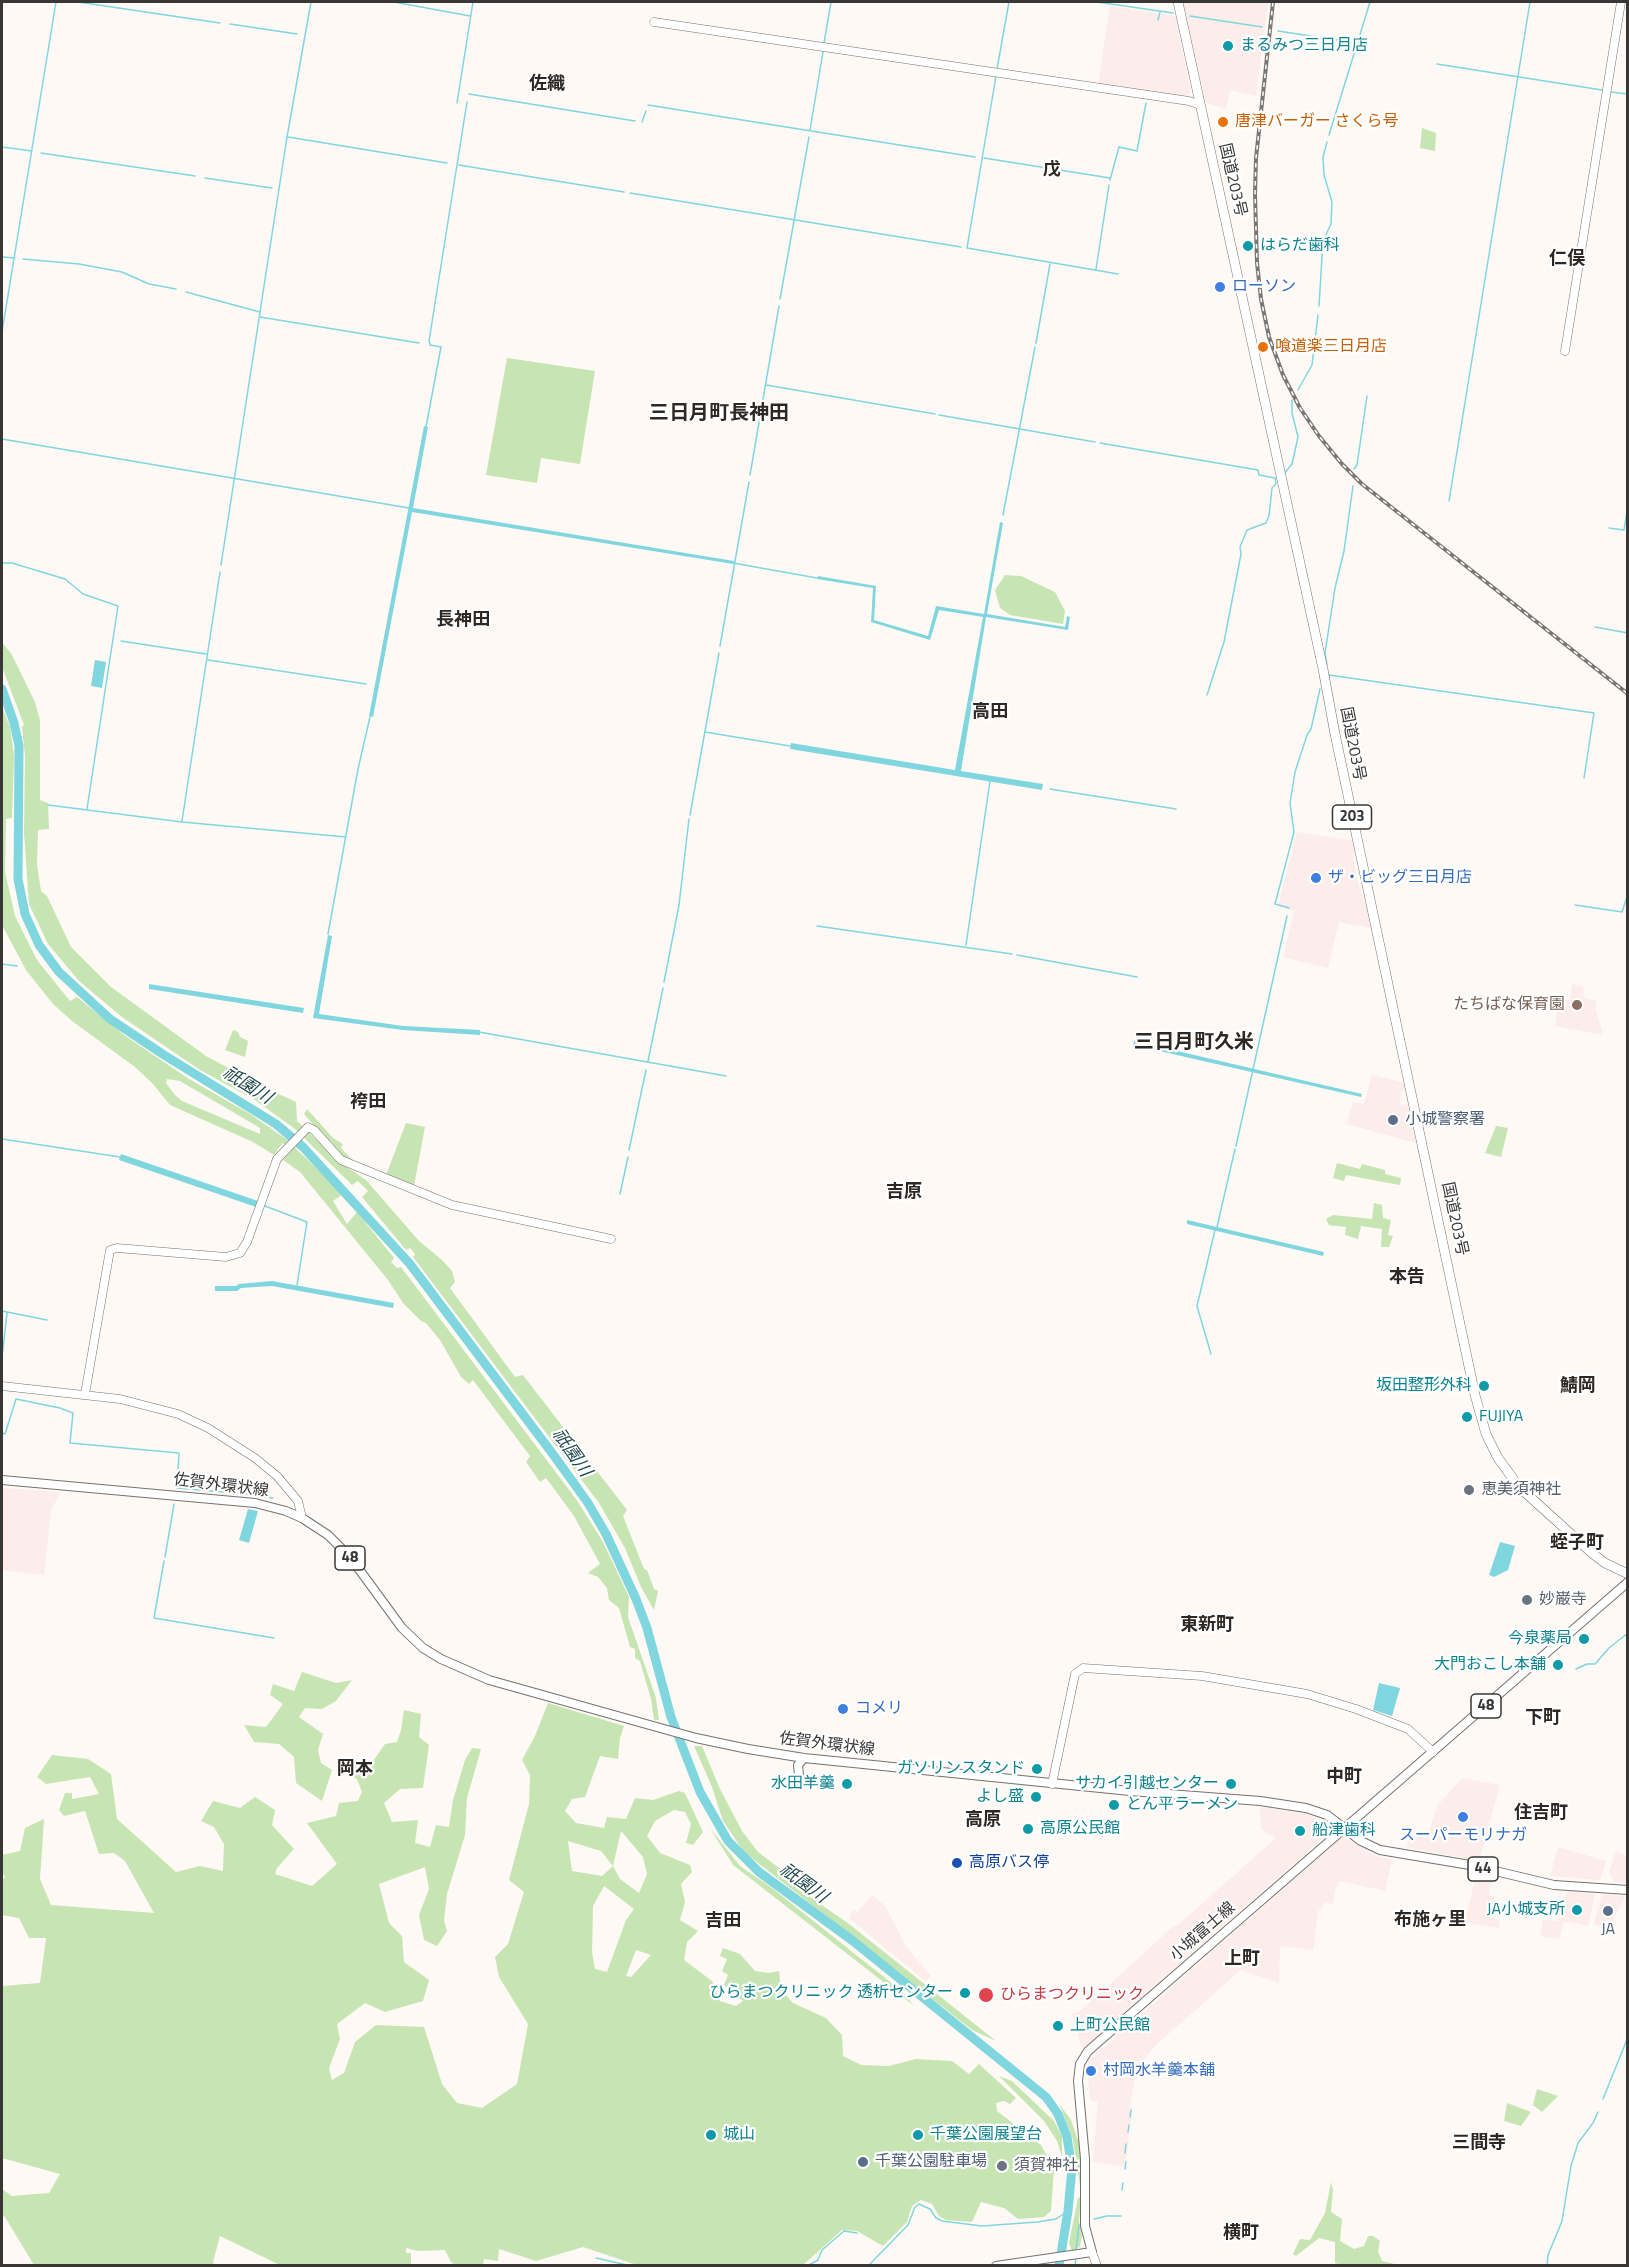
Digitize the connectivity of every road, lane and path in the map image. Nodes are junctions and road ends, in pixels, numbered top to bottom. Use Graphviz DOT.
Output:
graph roads {
  1 [pos="1178,2"];
  2 [pos="1621,2"];
  3 [pos="654,22"];
  4 [pos="1200,105"];
  5 [pos="1565,351"];
  6 [pos="611,1239"];
  7 [pos="2,1386"];
  8 [pos="85,1394"];
  9 [pos="2,1480"];
  10 [pos="302,1518"];
  11 [pos="1628,1574"];
  12 [pos="1628,1582"];
  13 [pos="1433,1752"];
  14 [pos="804,1758"];
  15 [pos="799,1775"];
  16 [pos="1052,1784"];
  17 [pos="1344,1829"];
  18 [pos="1628,1890"];
  19 [pos="1092,2252"];
  20 [pos="996,2265"];
  21 [pos="1097,2265"];
  1 -- 4 [label="highway, 国道203号 / 203"];
  2 -- 5 [label="street"];
  3 -- 4 [label="street"];
  4 -- 11 [label="highway, 国道203号 / 203"];
  6 -- 8 [label="street"];
  7 -- 8 [label="street"];
  8 -- 10 [label="street"];
  9 -- 10 [label="main road, 佐賀外環状線 / 48"];
  10 -- 14 [label="main road, 佐賀外環状線 / 48"];
  12 -- 13 [label="main road, 48"];
  13 -- 16 [label="street"];
  13 -- 17 [label="main road, 48"];
  14 -- 15 [label="main road"];
  14 -- 16 [label="main road, 佐賀外環状線 / 48"];
  16 -- 17 [label="main road, 佐賀外環状線 / 48"];
  17 -- 18 [label="main road, 44"];
  17 -- 19 [label="main road, 小城富士線"];
  19 -- 20 [label="main road"];
  19 -- 21 [label="street"];
}
